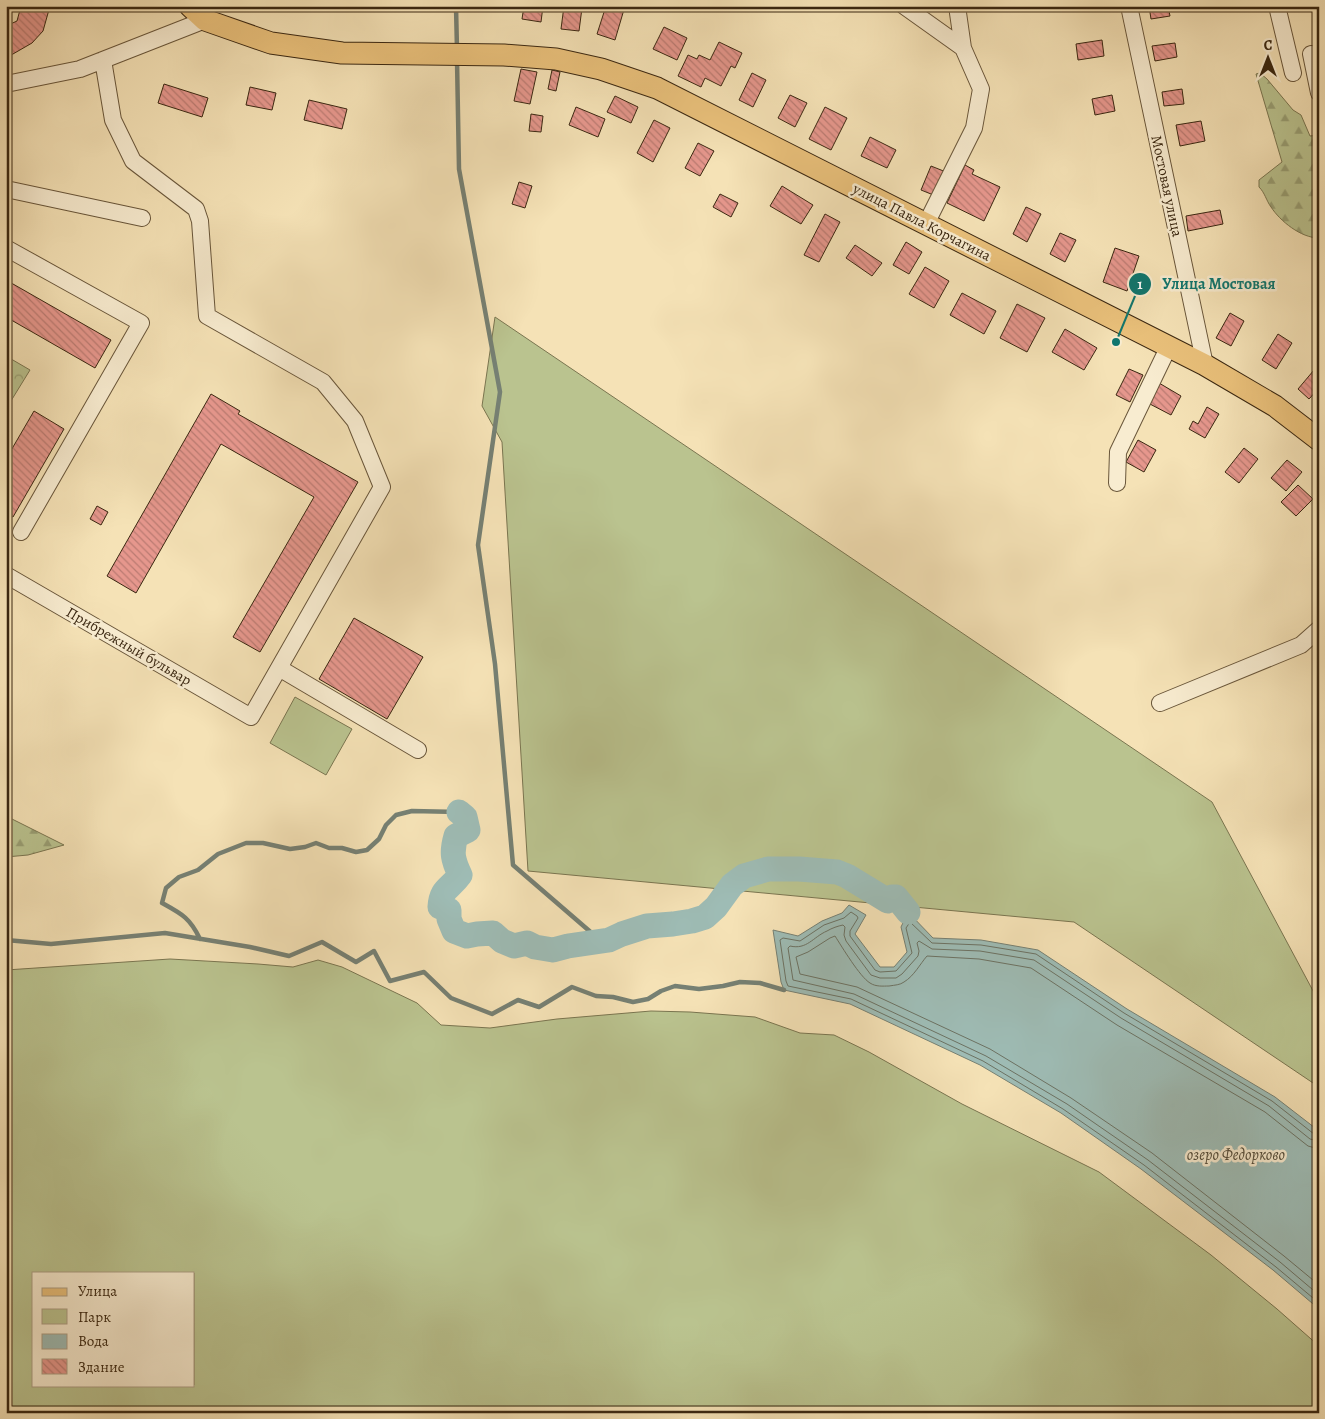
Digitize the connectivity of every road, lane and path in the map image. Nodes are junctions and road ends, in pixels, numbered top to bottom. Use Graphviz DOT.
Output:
graph roads {
  1 [pos="904,6"];
  2 [pos="957,6"];
  3 [pos="1129,6"];
  4 [pos="1277,6"];
  5 [pos="198,13"];
  6 [pos="963,48"];
  7 [pos="1315,53"];
  8 [pos="102,60"];
  9 [pos="6,84"];
  10 [pos="1319,93"];
  11 [pos="6,189"];
  12 [pos="142,218"];
  13 [pos="926,224"];
  14 [pos="6,248"];
  15 [pos="1168,348"];
  16 [pos="1205,365"];
  17 [pos="1319,440"];
  18 [pos="1117,483"];
  19 [pos="21,532"];
  20 [pos="6,576"];
  21 [pos="1319,629"];
  22 [pos="279,668"];
  23 [pos="1160,703"];
  24 [pos="418,750"];
  1 -- 6 [label="street"];
  2 -- 6 [label="street"];
  3 -- 16 [label="street, Мостовая улица"];
  4 -- 7 [label="street"];
  5 -- 8 [label="street"];
  5 -- 13 [label="main road, улица Павла Корчагина"];
  6 -- 13 [label="street"];
  7 -- 10 [label="street"];
  8 -- 9 [label="street"];
  8 -- 22 [label="street"];
  11 -- 12 [label="street"];
  13 -- 15 [label="main road, улица Павла Корчагина"];
  14 -- 19 [label="street"];
  15 -- 16 [label="main road, улица Павла Корчагина"];
  15 -- 18 [label="street"];
  16 -- 17 [label="main road, улица Павла Корчагина"];
  20 -- 22 [label="street, Прибрежный бульвар"];
  21 -- 23 [label="street"];
  22 -- 24 [label="street"];
}
